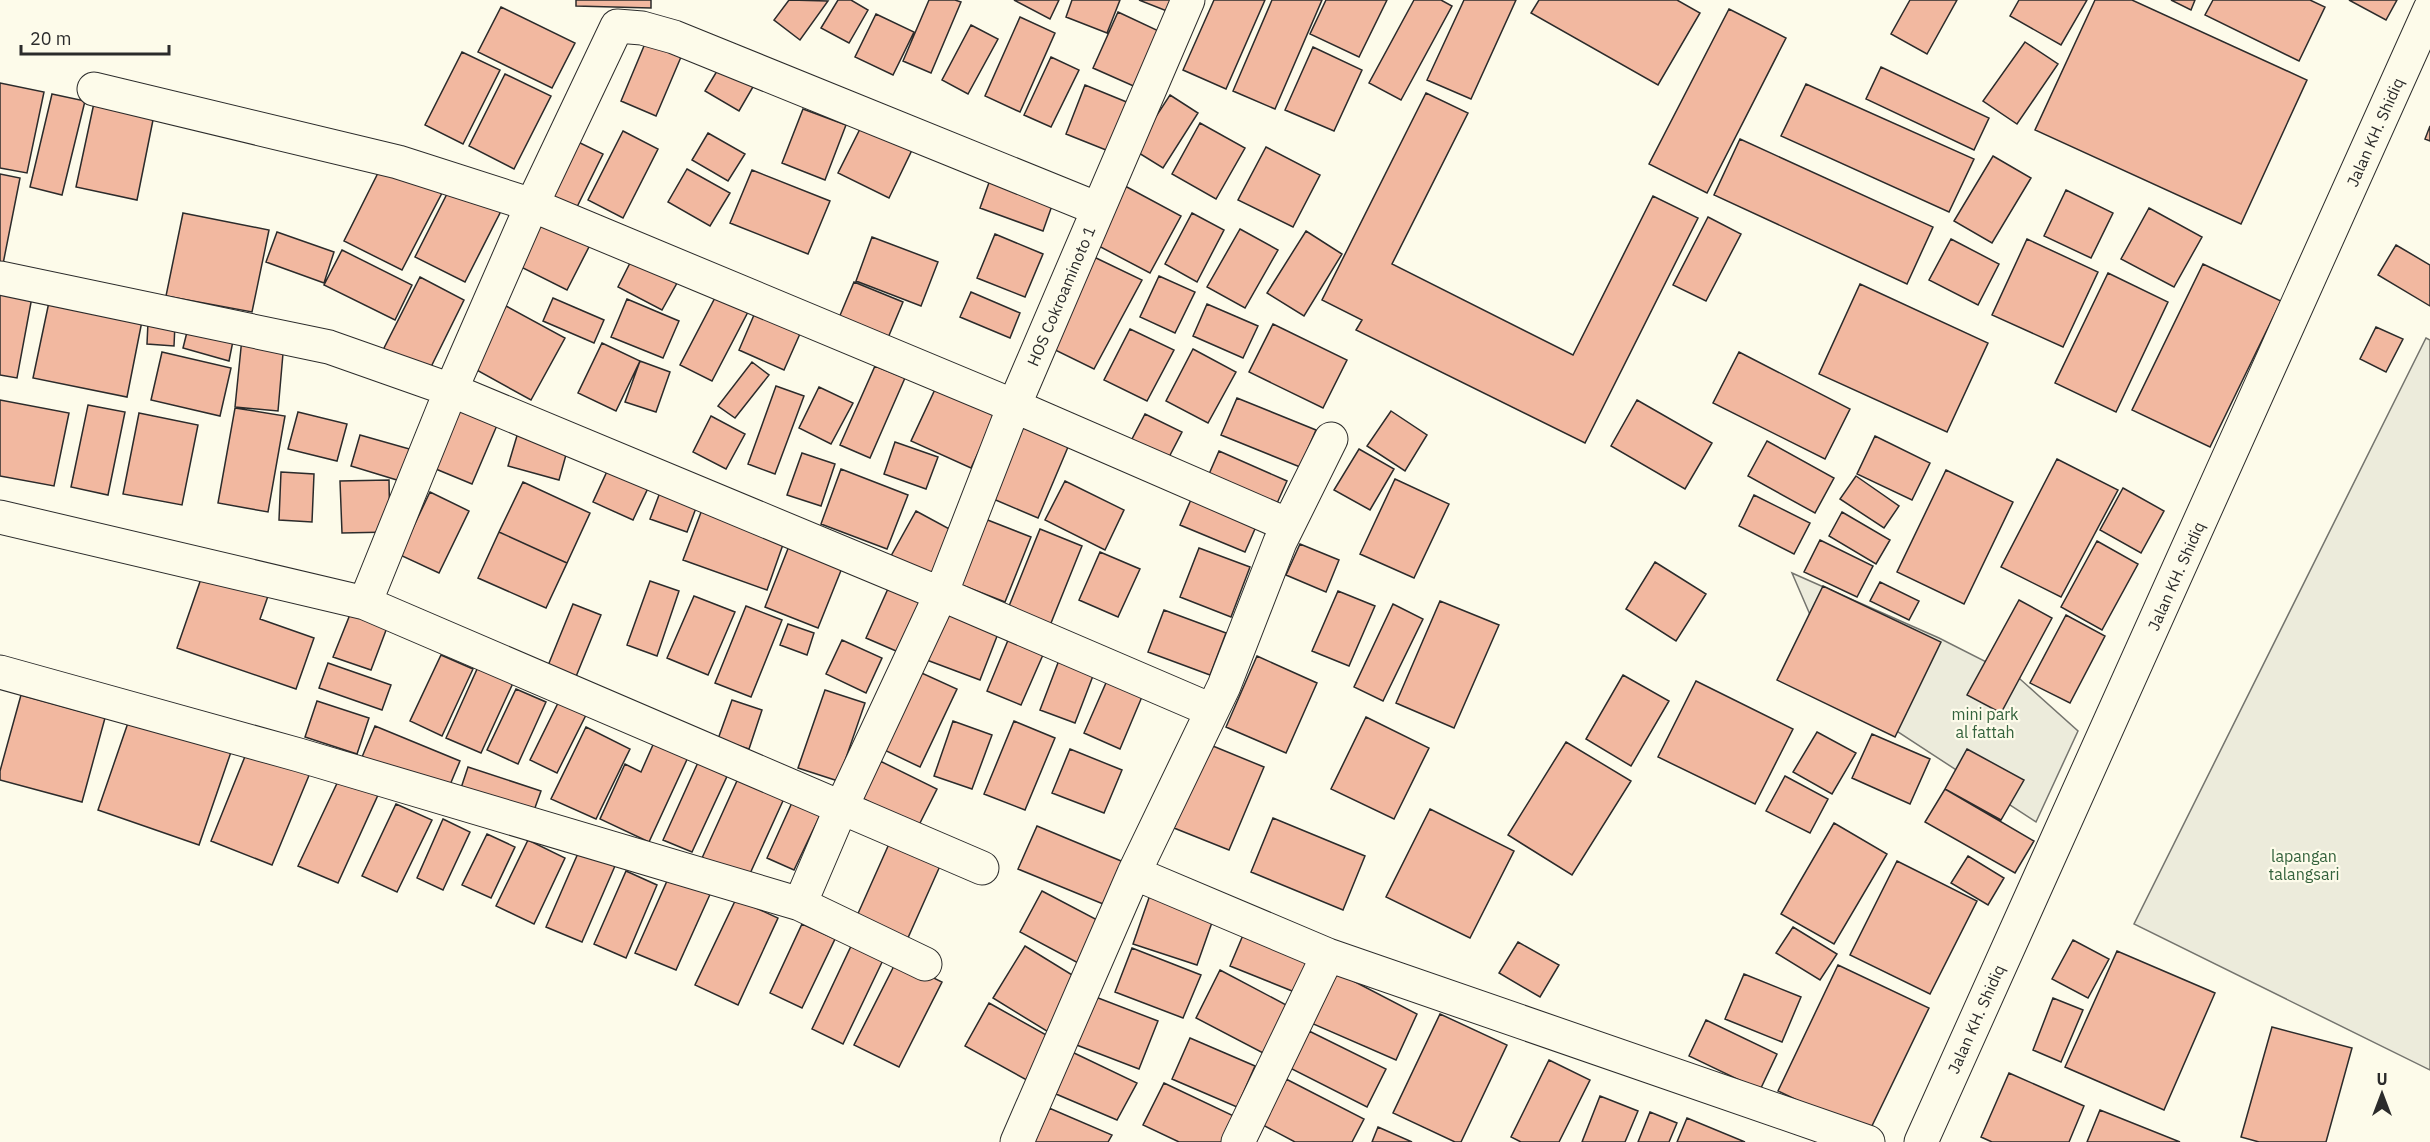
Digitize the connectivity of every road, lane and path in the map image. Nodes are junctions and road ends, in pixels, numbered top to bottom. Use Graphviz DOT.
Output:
graph roads {
  1 [pos="1188,0"];
  2 [pos="2430,9"];
  3 [pos="94,89"];
  4 [pos="532,205"];
  5 [pos="1098,209"];
  6 [pos="0,278"];
  7 [pos="451,390"];
  8 [pos="1014,406"];
  9 [pos="1331,440"];
  10 [pos="0,517"];
  11 [pos="1288,525"];
  12 [pos="941,594"];
  13 [pos="365,603"];
  14 [pos="0,672"];
  15 [pos="1211,710"];
  16 [pos="841,808"];
  17 [pos="982,868"];
  18 [pos="1134,873"];
  19 [pos="800,904"];
  20 [pos="1328,955"];
  21 [pos="925,964"];
  22 [pos="1017,1142"];
  23 [pos="1238,1142"];
  24 [pos="1868,1142"];
  25 [pos="1921,1142"];
  1 -- 5 [label="street, HOS Cokroaminoto 1"];
  2 -- 25 [label="street, Jalan KH. Shidiq"];
  3 -- 4 [label="street"];
  4 -- 5 [label="street"];
  4 -- 7 [label="street"];
  4 -- 8 [label="street"];
  5 -- 8 [label="street, HOS Cokroaminoto 1"];
  6 -- 7 [label="street"];
  7 -- 12 [label="street"];
  7 -- 13 [label="street"];
  8 -- 11 [label="street"];
  8 -- 12 [label="street, HOS Cokroaminoto 1"];
  9 -- 11 [label="street"];
  10 -- 13 [label="street"];
  11 -- 15 [label="street"];
  12 -- 15 [label="street"];
  12 -- 16 [label="street, HOS Cokroaminoto 1"];
  13 -- 16 [label="street"];
  14 -- 19 [label="street"];
  15 -- 18 [label="street"];
  16 -- 17 [label="street"];
  16 -- 19 [label="street, HOS Cokroaminoto 1"];
  18 -- 20 [label="street"];
  18 -- 22 [label="street"];
  19 -- 21 [label="street"];
  20 -- 23 [label="street"];
  20 -- 24 [label="street"];
}
